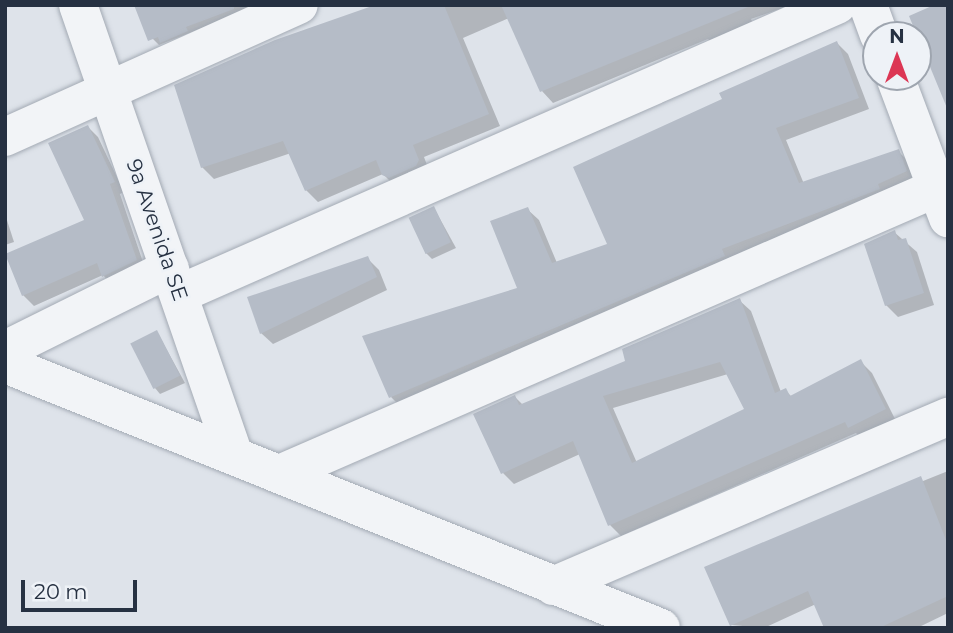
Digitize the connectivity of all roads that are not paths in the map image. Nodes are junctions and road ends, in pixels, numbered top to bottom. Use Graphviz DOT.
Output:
graph roads {
  1 [pos="78,5"];
  2 [pos="299,5"];
  3 [pos="836,5"];
  4 [pos="109,90"];
  5 [pos="901,91"];
  6 [pos="5,136"];
  7 [pos="944,196"];
  8 [pos="174,281"];
  9 [pos="5,350"];
  10 [pos="5,364"];
  11 [pos="948,417"];
  12 [pos="234,456"];
  13 [pos="282,473"];
  14 [pos="553,586"];
  15 [pos="661,628"];
  1 -- 4 [label="street, 9a Avenida SE"];
  2 -- 4 [label="street"];
  3 -- 8 [label="street"];
  4 -- 6 [label="street"];
  4 -- 8 [label="street, 9a Avenida SE"];
  5 -- 7 [label="street"];
  7 -- 13 [label="street"];
  8 -- 9 [label="street"];
  8 -- 12 [label="street, 9a Avenida SE"];
  10 -- 12 [label="street"];
  11 -- 14 [label="street"];
  12 -- 13 [label="street"];
  13 -- 14 [label="street"];
  14 -- 15 [label="street"];
}
